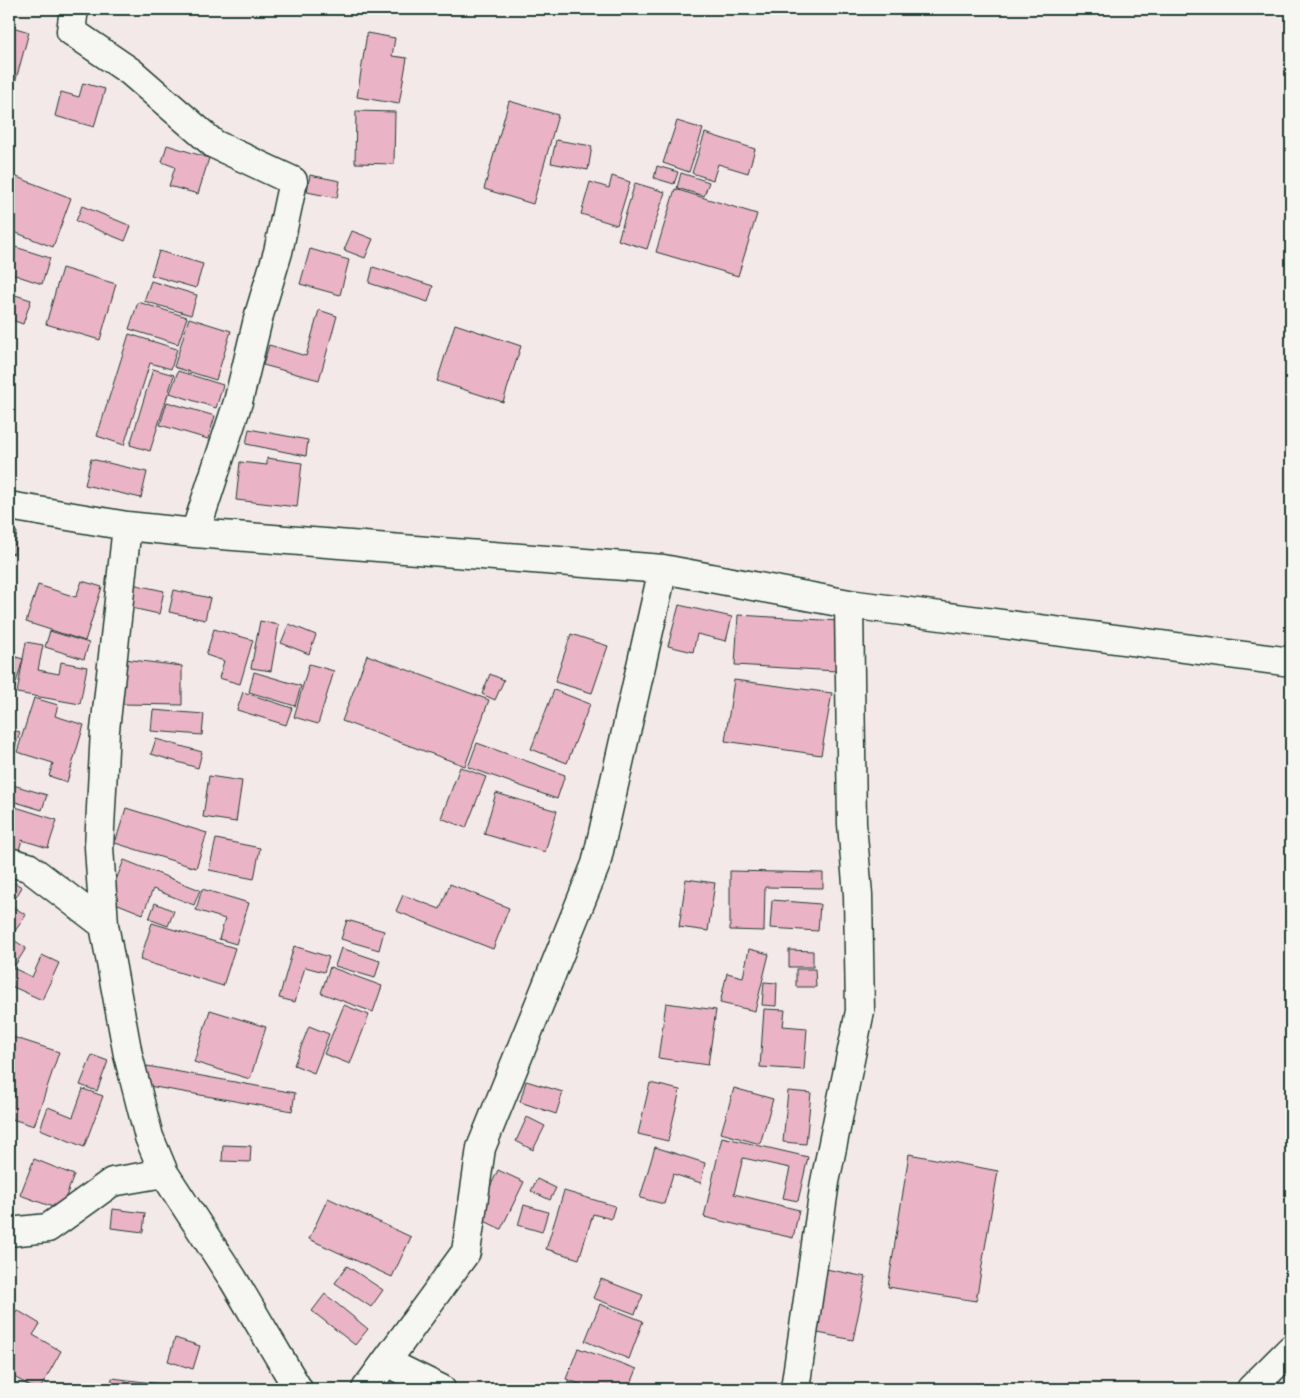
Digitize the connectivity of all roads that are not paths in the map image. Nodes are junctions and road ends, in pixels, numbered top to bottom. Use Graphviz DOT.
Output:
graph roads {
  1 [pos="74,9"];
  2 [pos="9,506"];
  3 [pos="126,526"];
  4 [pos="195,533"];
  5 [pos="663,569"];
  6 [pos="849,604"];
  7 [pos="1291,662"];
  8 [pos="9,862"];
  9 [pos="104,925"];
  10 [pos="164,1172"];
  11 [pos="9,1232"];
  12 [pos="1291,1350"];
  13 [pos="386,1362"];
  14 [pos="298,1389"];
  15 [pos="366,1389"];
  16 [pos="441,1389"];
  17 [pos="795,1389"];
  18 [pos="1250,1389"];
  1 -- 4 [label="street"];
  2 -- 3 [label="street"];
  3 -- 4 [label="street"];
  3 -- 9 [label="street"];
  4 -- 5 [label="street"];
  5 -- 6 [label="street"];
  5 -- 13 [label="street"];
  6 -- 7 [label="street"];
  6 -- 17 [label="street"];
  8 -- 9 [label="street"];
  9 -- 10 [label="street"];
  10 -- 11 [label="street"];
  10 -- 14 [label="street"];
  12 -- 18 [label="street"];
  13 -- 15 [label="street"];
  13 -- 16 [label="street"];
}
